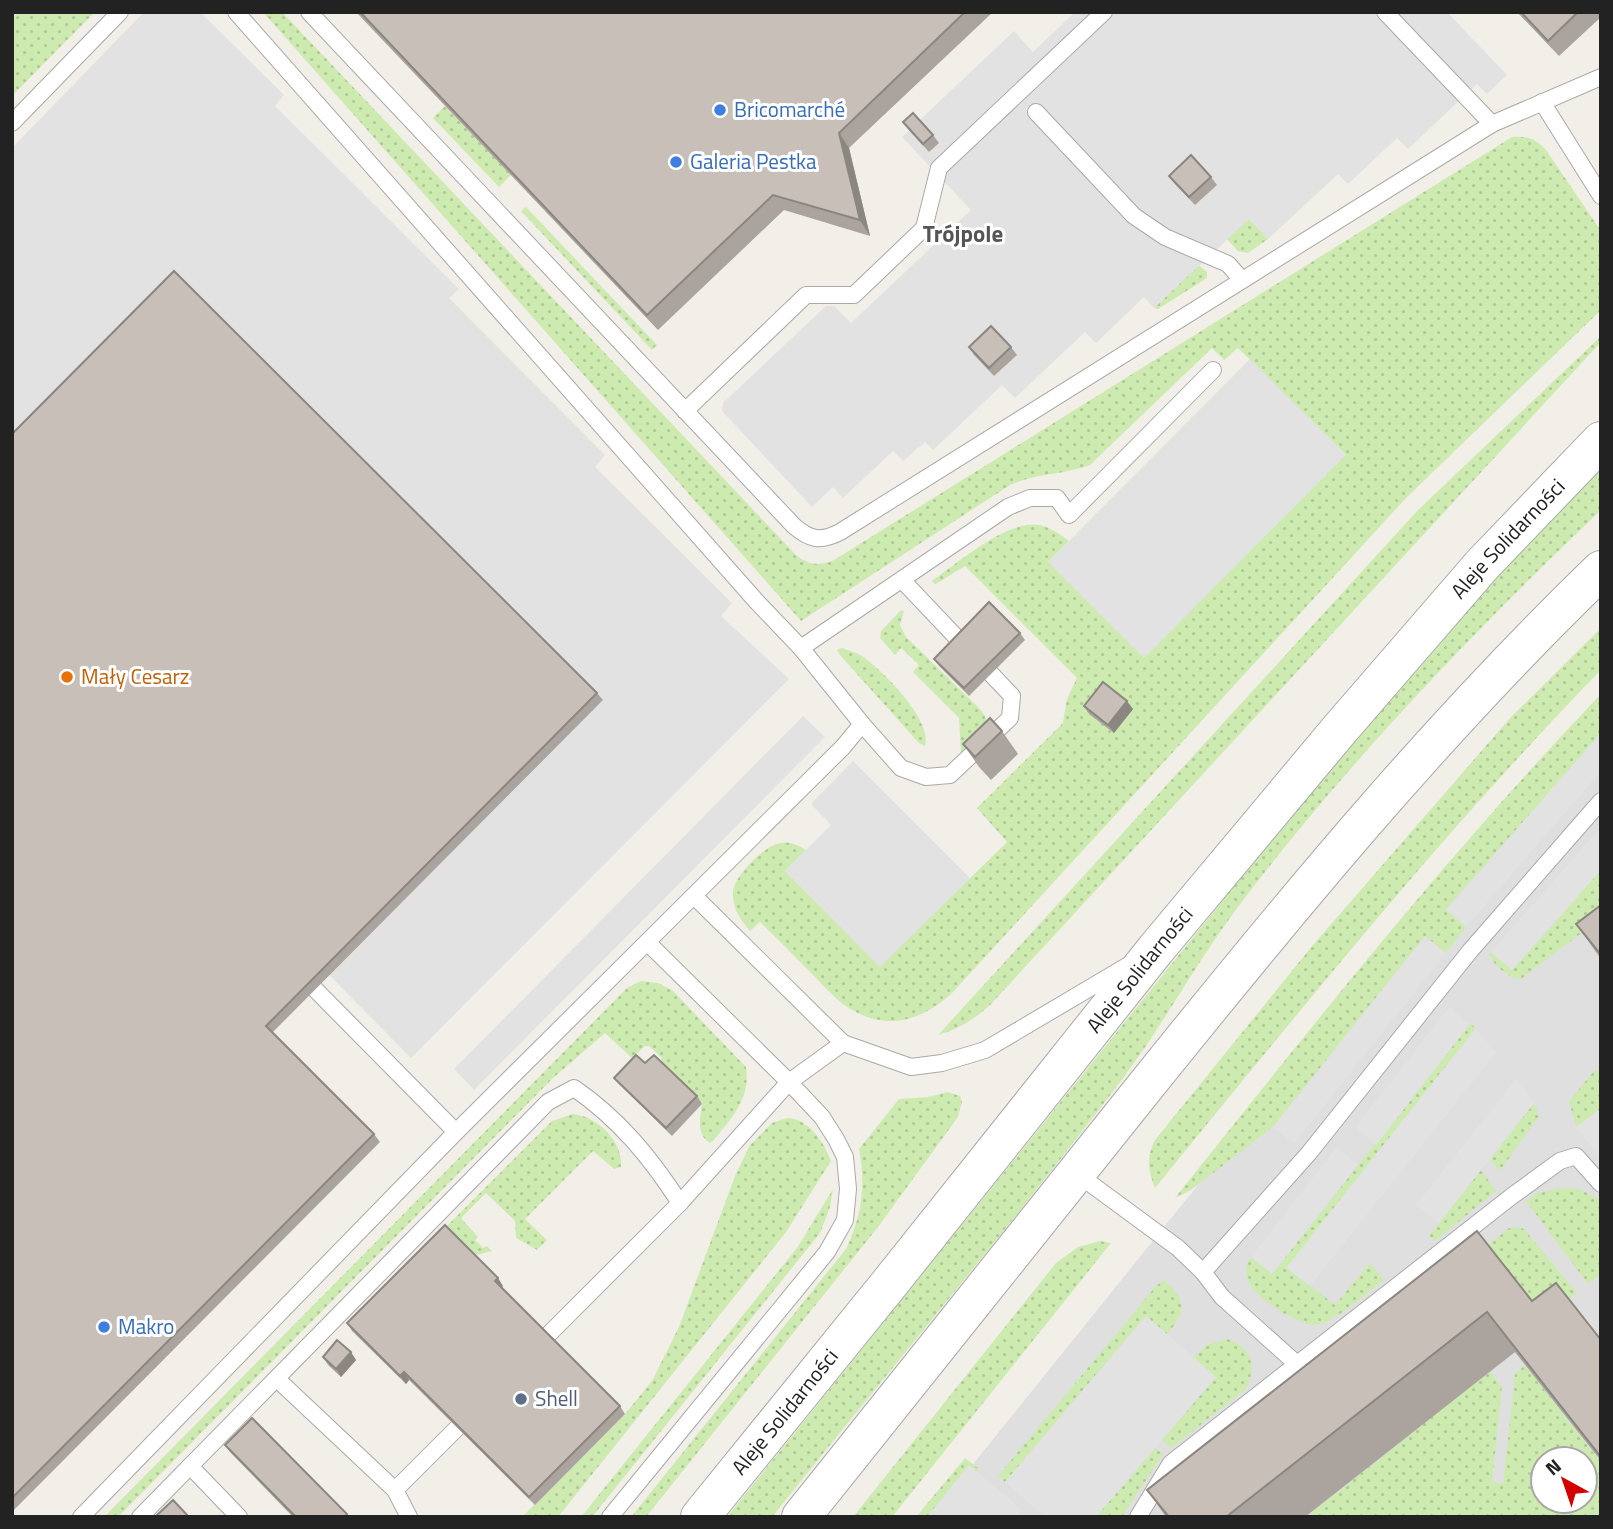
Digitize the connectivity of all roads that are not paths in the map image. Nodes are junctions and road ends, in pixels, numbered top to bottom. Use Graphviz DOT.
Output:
graph roads {
  1 [pos="120,12"];
  2 [pos="236,12"];
  3 [pos="309,12"];
  4 [pos="1104,12"];
  5 [pos="1385,12"];
  6 [pos="1601,77"];
  7 [pos="1542,102"];
  8 [pos="1036,112"];
  9 [pos="12,123"];
  10 [pos="1492,124"];
  11 [pos="1601,196"];
  12 [pos="1242,280"];
  13 [pos="1213,370"];
  14 [pos="685,411"];
  15 [pos="1601,441"];
  16 [pos="1601,570"];
  17 [pos="902,580"];
  18 [pos="801,648"];
  19 [pos="862,724"];
  20 [pos="1601,801"];
  21 [pos="694,896"];
  22 [pos="648,943"];
  23 [pos="1156,949"];
  24 [pos="285,958"];
  25 [pos="843,1043"];
  26 [pos="789,1082"];
  27 [pos="456,1132"];
  28 [pos="1076,1173"];
  29 [pos="1601,1184"];
  30 [pos="680,1203"];
  31 [pos="1203,1272"];
  32 [pos="547,1336"];
  33 [pos="1298,1365"];
  34 [pos="277,1379"];
  35 [pos="457,1428"];
  36 [pos="190,1466"];
  37 [pos="395,1490"];
  38 [pos="81,1517"];
  39 [pos="140,1517"];
  40 [pos="239,1517"];
  41 [pos="409,1517"];
  42 [pos="610,1517"];
  43 [pos="699,1517"];
  44 [pos="802,1517"];
  45 [pos="1138,1517"];
  1 -- 9 [label="lane"];
  2 -- 18 [label="lane"];
  3 -- 14 [label="lane"];
  4 -- 14 [label="lane"];
  5 -- 10 [label="lane"];
  6 -- 7 [label="lane"];
  7 -- 10 [label="lane"];
  7 -- 11 [label="lane"];
  8 -- 12 [label="lane"];
  10 -- 12 [label="lane"];
  12 -- 14 [label="lane"];
  13 -- 17 [label="lane"];
  15 -- 23 [label="street, Aleje Solidarności"];
  16 -- 28 [label="street"];
  17 -- 18 [label="lane"];
  17 -- 19 [label="lane"];
  18 -- 19 [label="lane"];
  19 -- 21 [label="lane"];
  20 -- 31 [label="lane"];
  21 -- 22 [label="lane"];
  21 -- 25 [label="lane"];
  22 -- 26 [label="lane"];
  22 -- 27 [label="lane"];
  23 -- 25 [label="lane"];
  23 -- 43 [label="street, Aleje Solidarności"];
  24 -- 27 [label="lane"];
  25 -- 26 [label="lane"];
  26 -- 30 [label="lane"];
  26 -- 42 [label="lane"];
  27 -- 38 [label="lane"];
  28 -- 31 [label="lane"];
  28 -- 44 [label="street"];
  29 -- 33 [label="lane"];
  30 -- 32 [label="lane"];
  30 -- 34 [label="lane"];
  31 -- 33 [label="lane"];
  33 -- 45 [label="lane"];
  34 -- 36 [label="lane"];
  34 -- 37 [label="lane"];
  35 -- 37 [label="lane"];
  36 -- 39 [label="lane"];
  36 -- 40 [label="lane"];
  37 -- 41 [label="lane"];
}
